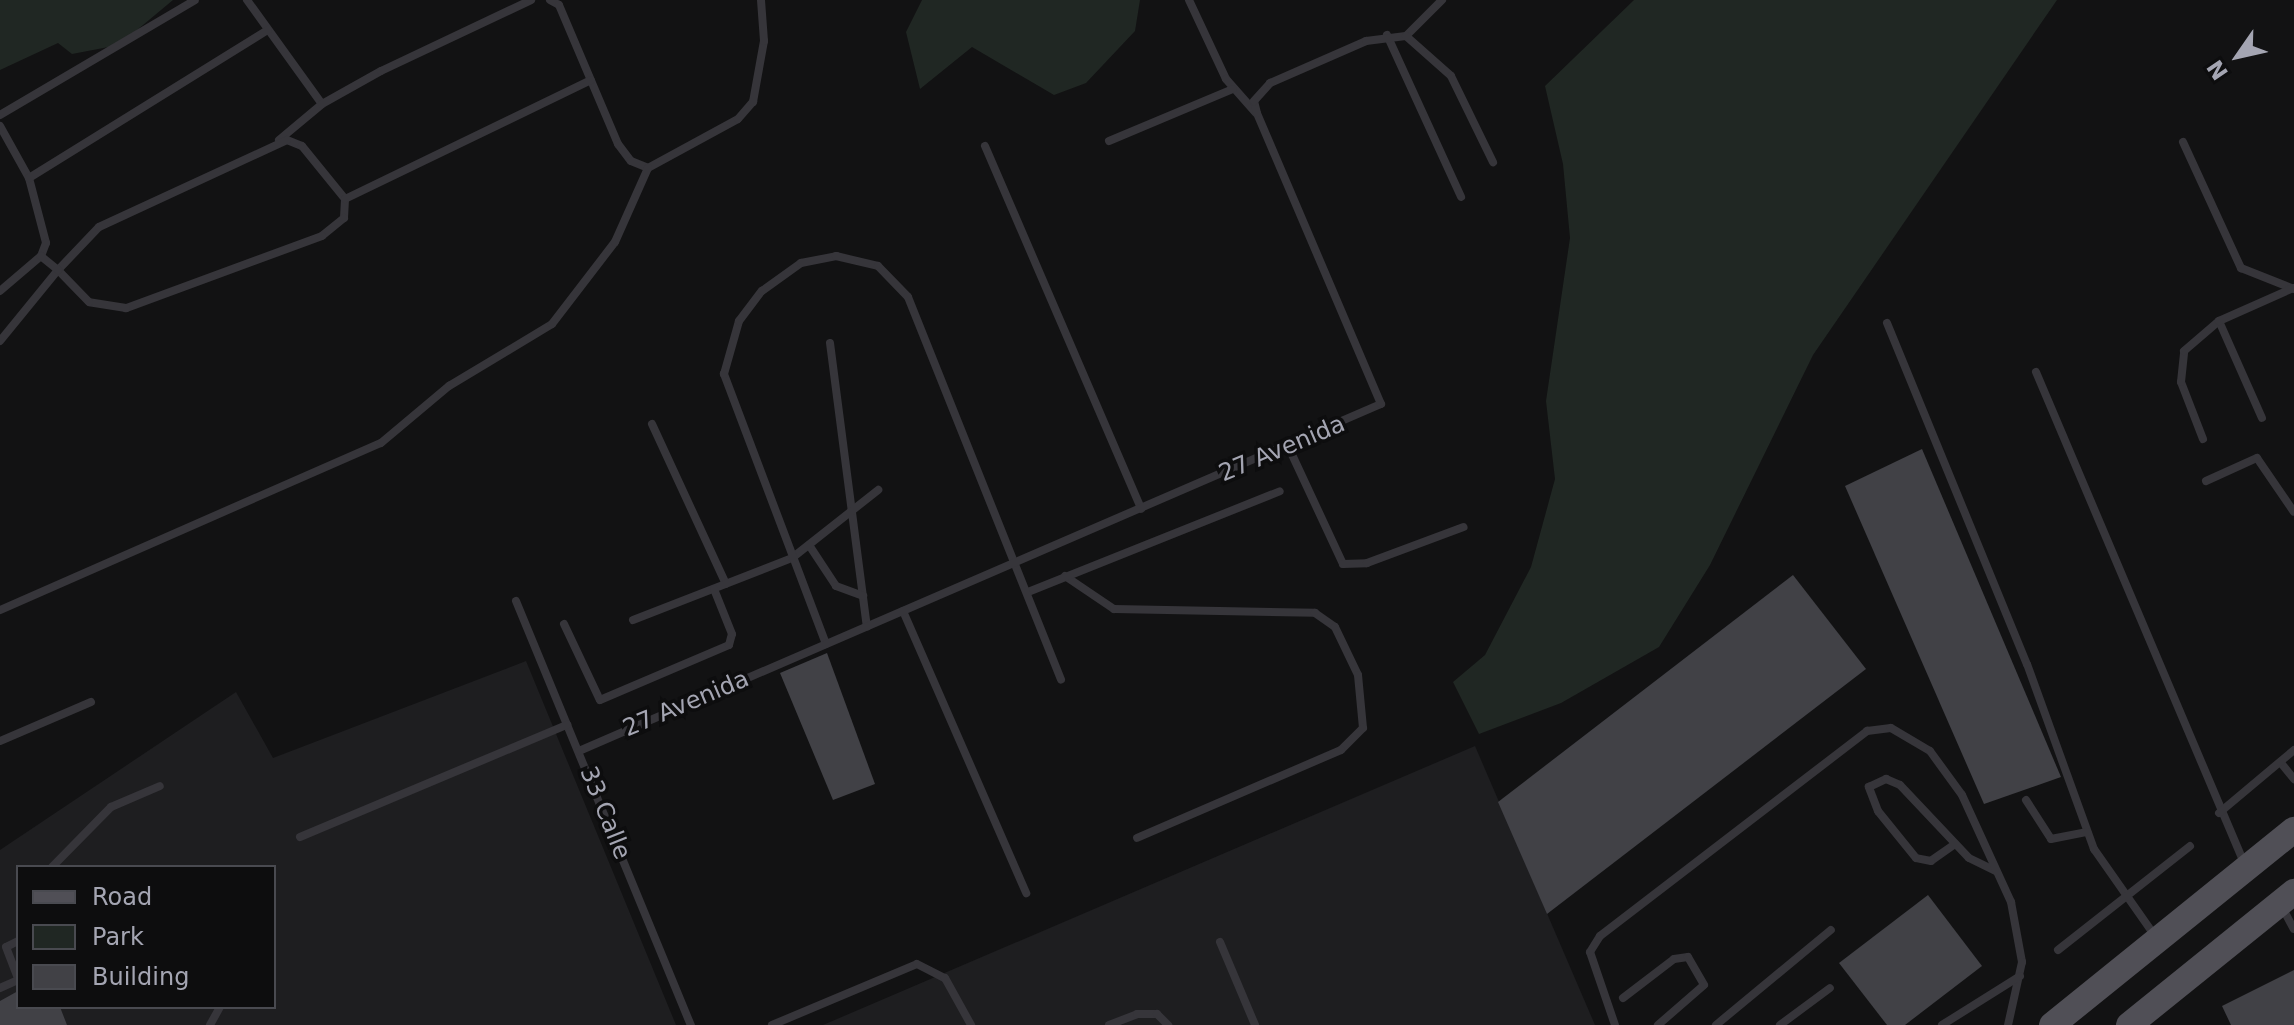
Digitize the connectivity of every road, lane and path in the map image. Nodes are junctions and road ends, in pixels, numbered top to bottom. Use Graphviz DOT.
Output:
graph roads {
  1 [pos="195,0"];
  2 [pos="247,0"];
  3 [pos="531,0"];
  4 [pos="550,0"];
  5 [pos="761,0"];
  6 [pos="1189,0"];
  7 [pos="1442,0"];
  8 [pos="268,30"];
  9 [pos="1387,35"];
  10 [pos="1406,36"];
  11 [pos="591,80"];
  12 [pos="1233,89"];
  13 [pos="322,104"];
  14 [pos="1257,113"];
  15 [pos="0,115"];
  16 [pos="0,126"];
  17 [pos="1109,141"];
  18 [pos="2183,142"];
  19 [pos="275,143"];
  20 [pos="985,146"];
  21 [pos="1493,162"];
  22 [pos="648,168"];
  23 [pos="29,178"];
  24 [pos="1461,197"];
  25 [pos="345,199"];
  26 [pos="41,256"];
  27 [pos="58,270"];
  28 [pos="2294,289"];
  29 [pos="0,291"];
  30 [pos="2219,321"];
  31 [pos="1887,323"];
  32 [pos="0,341"];
  33 [pos="830,343"];
  34 [pos="2036,372"];
  35 [pos="2262,418"];
  36 [pos="652,424"];
  37 [pos="2203,439"];
  38 [pos="1288,446"];
  39 [pos="2206,481"];
  40 [pos="878,490"];
  41 [pos="1280,491"];
  42 [pos="1141,509"];
  43 [pos="851,511"];
  44 [pos="2294,512"];
  45 [pos="1464,527"];
  46 [pos="809,545"];
  47 [pos="792,558"];
  48 [pos="1017,562"];
  49 [pos="1065,576"];
  50 [pos="726,584"];
  51 [pos="714,589"];
  52 [pos="1028,592"];
  53 [pos="863,596"];
  54 [pos="516,601"];
  55 [pos="0,610"];
  56 [pos="903,611"];
  57 [pos="633,620"];
  58 [pos="564,624"];
  59 [pos="867,627"];
  60 [pos="826,644"];
  61 [pos="1061,680"];
  62 [pos="91,702"];
  63 [pos="567,725"];
  64 [pos="0,741"];
  65 [pos="2294,750"];
  66 [pos="579,751"];
  67 [pos="2281,763"];
  68 [pos="2294,779"];
  69 [pos="160,786"];
  70 [pos="2026,800"];
  71 [pos="2219,813"];
  72 [pos="2294,830"];
  73 [pos="2087,832"];
  74 [pos="300,837"];
  75 [pos="1137,838"];
  76 [pos="1955,844"];
  77 [pos="2190,846"];
  78 [pos="54,865"];
  79 [pos="2247,868"];
  80 [pos="1997,872"];
  81 [pos="1026,893"];
  82 [pos="2128,895"];
  83 [pos="2287,898"];
  84 [pos="2294,929"];
  85 [pos="1831,930"];
  86 [pos="2158,940"];
  87 [pos="16,942"];
  88 [pos="1220,942"];
  89 [pos="2058,950"];
  90 [pos="16,974"];
  91 [pos="2020,976"];
  92 [pos="1830,988"];
  93 [pos="1623,998"];
  94 [pos="691,1025"];
  95 [pos="772,1025"];
  96 [pos="971,1025"];
  97 [pos="1109,1025"];
  98 [pos="1168,1025"];
  99 [pos="1255,1025"];
  100 [pos="1615,1025"];
  101 [pos="1658,1025"];
  102 [pos="1716,1025"];
  103 [pos="1780,1025"];
  104 [pos="1942,1025"];
  105 [pos="2008,1025"];
  106 [pos="2052,1025"];
  107 [pos="2129,1025"];
  1 -- 15 [label="lane"];
  2 -- 8 [label="lane"];
  3 -- 13 [label="lane"];
  4 -- 11 [label="lane"];
  5 -- 22 [label="lane"];
  6 -- 12 [label="lane"];
  7 -- 10 [label="lane"];
  8 -- 13 [label="lane"];
  8 -- 23 [label="lane"];
  9 -- 10 [label="lane"];
  9 -- 14 [label="lane"];
  9 -- 24 [label="lane"];
  10 -- 21 [label="lane"];
  11 -- 22 [label="lane"];
  11 -- 25 [label="lane"];
  12 -- 14 [label="lane"];
  12 -- 17 [label="lane"];
  13 -- 19 [label="lane"];
  14 -- 38 [label="lane, 27 Avenida"];
  16 -- 23 [label="lane"];
  18 -- 28 [label="lane"];
  19 -- 25 [label="lane"];
  19 -- 27 [label="lane"];
  20 -- 42 [label="lane"];
  22 -- 55 [label="lane"];
  23 -- 26 [label="lane"];
  25 -- 27 [label="lane"];
  26 -- 27 [label="lane"];
  26 -- 29 [label="lane"];
  27 -- 32 [label="lane"];
  28 -- 30 [label="lane"];
  30 -- 35 [label="lane"];
  30 -- 37 [label="lane"];
  31 -- 73 [label="lane"];
  33 -- 43 [label="lane"];
  34 -- 71 [label="lane"];
  36 -- 50 [label="lane"];
  38 -- 42 [label="lane, 27 Avenida"];
  38 -- 45 [label="lane"];
  39 -- 44 [label="lane"];
  40 -- 43 [label="lane"];
  41 -- 49 [label="lane"];
  42 -- 48 [label="lane, 27 Avenida"];
  43 -- 46 [label="lane"];
  43 -- 53 [label="lane"];
  46 -- 47 [label="lane"];
  46 -- 53 [label="lane"];
  47 -- 48 [label="lane"];
  47 -- 50 [label="lane"];
  47 -- 60 [label="lane"];
  48 -- 52 [label="lane"];
  48 -- 56 [label="lane, 27 Avenida"];
  49 -- 52 [label="lane"];
  49 -- 75 [label="lane"];
  50 -- 51 [label="lane"];
  51 -- 57 [label="lane"];
  51 -- 58 [label="lane"];
  52 -- 61 [label="lane"];
  53 -- 59 [label="lane"];
  54 -- 63 [label="lane, 33 Calle"];
  56 -- 59 [label="lane, 27 Avenida"];
  56 -- 81 [label="lane"];
  59 -- 60 [label="lane, 27 Avenida"];
  60 -- 66 [label="lane, 27 Avenida"];
  62 -- 64 [label="lane"];
  63 -- 66 [label="lane, 33 Calle"];
  63 -- 74 [label="lane"];
  65 -- 67 [label="lane"];
  66 -- 94 [label="lane, 33 Calle"];
  67 -- 68 [label="lane"];
  67 -- 71 [label="lane"];
  69 -- 78 [label="lane"];
  70 -- 73 [label="lane"];
  71 -- 79 [label="lane"];
  72 -- 79 [label="main road"];
  73 -- 82 [label="lane"];
  76 -- 76 [label="lane"];
  76 -- 80 [label="lane"];
  77 -- 82 [label="lane"];
  79 -- 86 [label="main road"];
  80 -- 91 [label="lane"];
  80 -- 100 [label="lane"];
  82 -- 86 [label="lane"];
  82 -- 89 [label="lane"];
  83 -- 84 [label="lane"];
  83 -- 107 [label="main road"];
  85 -- 102 [label="lane"];
  86 -- 106 [label="main road"];
  87 -- 90 [label="lane"];
  88 -- 99 [label="lane"];
  91 -- 104 [label="lane"];
  91 -- 105 [label="lane"];
  92 -- 103 [label="lane"];
  93 -- 101 [label="lane"];
  95 -- 96 [label="lane"];
  97 -- 98 [label="lane"];
}
